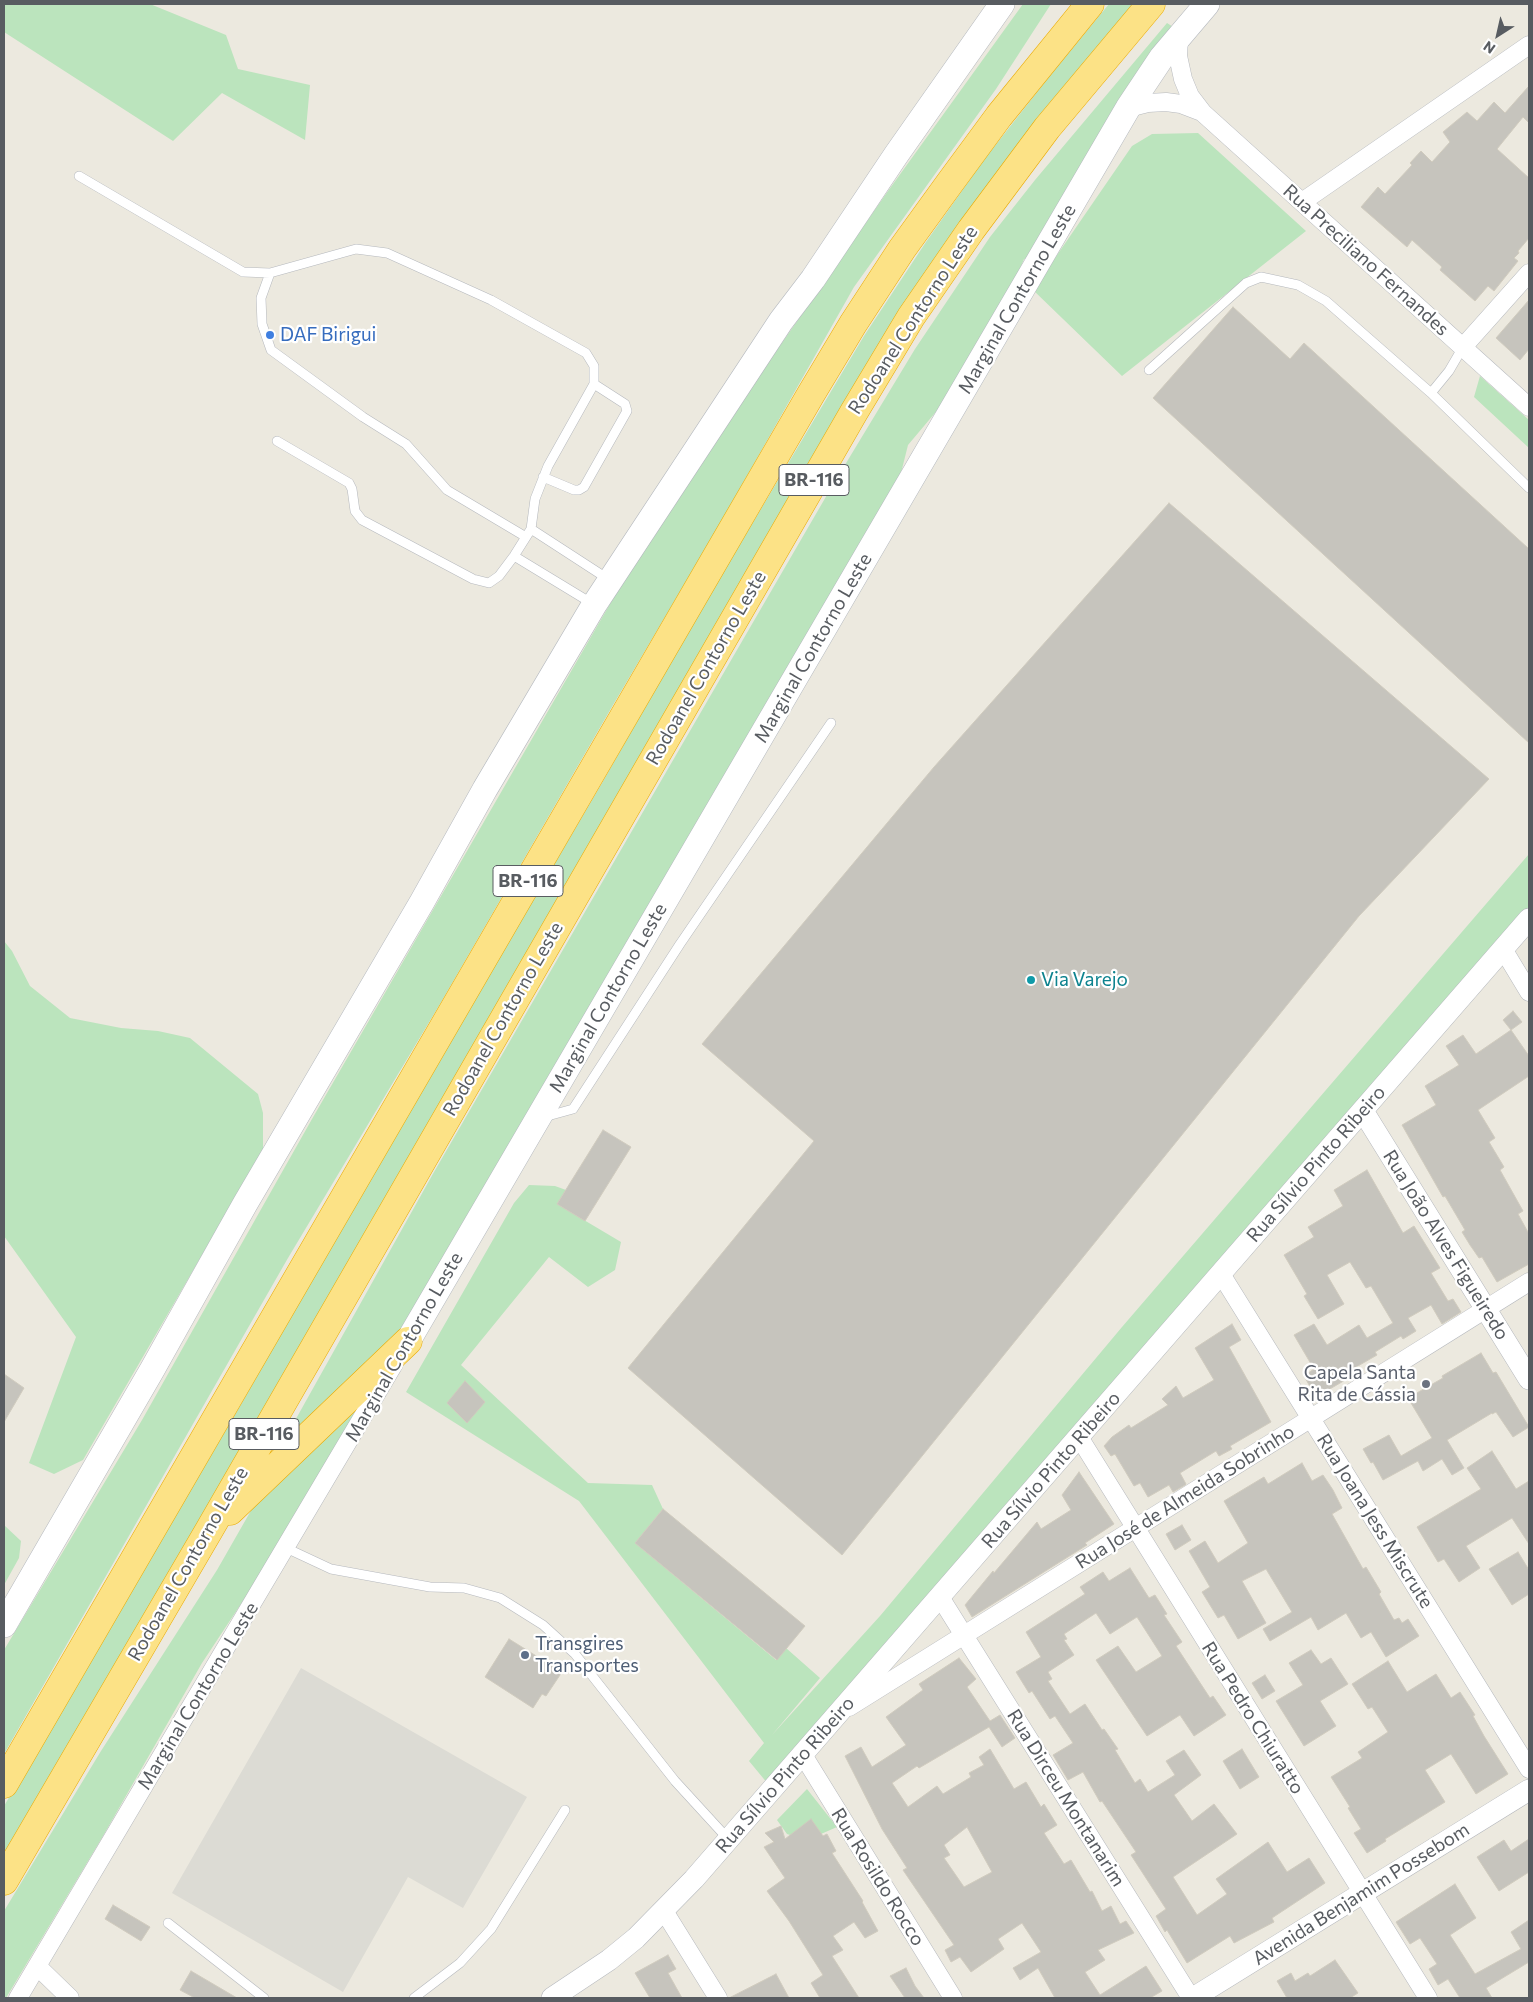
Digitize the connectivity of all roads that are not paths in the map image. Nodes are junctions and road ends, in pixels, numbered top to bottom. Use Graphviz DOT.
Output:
graph roads {
  1 [pos="1002,4"];
  2 [pos="1065,4"];
  3 [pos="1090,4"];
  4 [pos="1150,4"];
  5 [pos="1164,4"];
  6 [pos="1207,4"];
  7 [pos="1178,37"];
  8 [pos="1529,45"];
  9 [pos="1089,77"];
  10 [pos="1128,108"];
  11 [pos="1203,113"];
  12 [pos="999,116"];
  13 [pos="78,176"];
  14 [pos="1302,202"];
  15 [pos="270,273"];
  16 [pos="1529,273"];
  17 [pos="1463,347"];
  18 [pos="1149,370"];
  19 [pos="594,384"];
  20 [pos="1431,393"];
  21 [pos="1529,407"];
  22 [pos="277,441"];
  23 [pos="543,478"];
  24 [pos="1529,488"];
  25 [pos="528,533"];
  26 [pos="514,556"];
  27 [pos="610,581"];
  28 [pos="594,605"];
  29 [pos="831,723"];
  30 [pos="1529,919"];
  31 [pos="1503,949"];
  32 [pos="1529,992"];
  33 [pos="1363,1110"];
  34 [pos="537,1119"];
  35 [pos="1221,1274"];
  36 [pos="1529,1282"];
  37 [pos="1486,1309"];
  38 [pos="408,1341"];
  39 [pos="1529,1379"];
  40 [pos="1311,1418"];
  41 [pos="1079,1437"];
  42 [pos="1135,1528"];
  43 [pos="208,1532"];
  44 [pos="286,1548"];
  45 [pos="940,1597"];
  46 [pos="4,1624"];
  47 [pos="964,1635"];
  48 [pos="842,1711"];
  49 [pos="803,1755"];
  50 [pos="1529,1769"];
  51 [pos="4,1784"];
  52 [pos="1529,1790"];
  53 [pos="565,1810"];
  54 [pos="729,1840"];
  55 [pos="4,1881"];
  56 [pos="1363,1893"];
  57 [pos="664,1911"];
  58 [pos="168,1923"];
  59 [pos="38,1966"];
  60 [pos="18,1998"];
  61 [pos="70,1998"];
  62 [pos="264,1998"];
  63 [pos="414,1998"];
  64 [pos="552,1998"];
  65 [pos="718,1998"];
  66 [pos="954,1998"];
  67 [pos="1192,1998"];
  68 [pos="1428,1998"];
  1 -- 27 [label="main road"];
  2 -- 12 [label="highway"];
  3 -- 12 [label="highway, BR-116"];
  4 -- 9 [label="highway, Rodoanel Contorno Leste / BR-116"];
  5 -- 9 [label="highway"];
  6 -- 7 [label="main road, Marginal Contorno Leste"];
  7 -- 10 [label="main road, Marginal Contorno Leste"];
  7 -- 11 [label="street, Rua Preciliano Fernandes"];
  8 -- 14 [label="street"];
  9 -- 43 [label="highway, Rodoanel Contorno Leste / BR-116"];
  10 -- 11 [label="street, Rua Preciliano Fernandes"];
  10 -- 34 [label="main road, Marginal Contorno Leste"];
  11 -- 14 [label="street, Rua Preciliano Fernandes"];
  12 -- 51 [label="highway, BR-116"];
  13 -- 15 [label="lane"];
  14 -- 17 [label="street, Rua Preciliano Fernandes"];
  15 -- 19 [label="lane"];
  15 -- 25 [label="lane"];
  16 -- 17 [label="street"];
  17 -- 20 [label="lane"];
  17 -- 21 [label="street, Rua Preciliano Fernandes"];
  18 -- 20 [label="lane"];
  19 -- 23 [label="lane"];
  19 -- 23 [label="lane"];
  20 -- 24 [label="lane"];
  22 -- 26 [label="lane"];
  23 -- 25 [label="lane"];
  25 -- 26 [label="lane"];
  25 -- 27 [label="lane"];
  26 -- 28 [label="lane"];
  27 -- 28 [label="main road"];
  28 -- 46 [label="main road"];
  29 -- 34 [label="lane"];
  30 -- 31 [label="street, Rua Sílvio Pinto Ribeiro"];
  31 -- 32 [label="street"];
  31 -- 33 [label="street, Rua Sílvio Pinto Ribeiro"];
  33 -- 35 [label="street, Rua Sílvio Pinto Ribeiro"];
  33 -- 37 [label="street, Rua João Alves Figueiredo"];
  34 -- 38 [label="main road, Marginal Contorno Leste"];
  35 -- 40 [label="street, Rua Joana Jess Miscrute"];
  35 -- 41 [label="street, Rua Sílvio Pinto Ribeiro"];
  36 -- 37 [label="street, Rua José de Almeida Sobrinho"];
  37 -- 39 [label="street, Rua João Alves Figueiredo"];
  37 -- 40 [label="street, Rua José de Almeida Sobrinho"];
  38 -- 43 [label="highway"];
  38 -- 44 [label="street, Marginal Contorno Leste"];
  40 -- 42 [label="street, Rua José de Almeida Sobrinho"];
  40 -- 50 [label="street, Rua Joana Jess Miscrute"];
  41 -- 42 [label="street, Rua Pedro Chiuratto"];
  41 -- 45 [label="street, Rua Sílvio Pinto Ribeiro"];
  42 -- 47 [label="street, Rua José de Almeida Sobrinho"];
  42 -- 56 [label="street, Rua Pedro Chiuratto"];
  43 -- 55 [label="highway, Rodoanel Contorno Leste / BR-116"];
  44 -- 54 [label="lane"];
  44 -- 59 [label="street, Marginal Contorno Leste"];
  45 -- 47 [label="street, Rua Dirceu Montanarim"];
  45 -- 48 [label="street, Rua Sílvio Pinto Ribeiro"];
  47 -- 48 [label="street, Rua José de Almeida Sobrinho"];
  47 -- 67 [label="street, Rua Dirceu Montanarim"];
  48 -- 49 [label="street, Rua Sílvio Pinto Ribeiro"];
  49 -- 54 [label="street, Rua Sílvio Pinto Ribeiro"];
  49 -- 66 [label="street, Rua Rosildo Rocco"];
  52 -- 56 [label="street, Avenida Benjamim Possebom"];
  53 -- 63 [label="lane"];
  54 -- 57 [label="street, Rua Sílvio Pinto Ribeiro"];
  56 -- 67 [label="street, Avenida Benjamim Possebom"];
  56 -- 68 [label="street, Rua Pedro Chiuratto"];
  57 -- 64 [label="street, Rua Sílvio Pinto Ribeiro"];
  57 -- 65 [label="street"];
  58 -- 62 [label="lane"];
  59 -- 60 [label="street, Marginal Contorno Leste"];
  59 -- 61 [label="street"];
}
